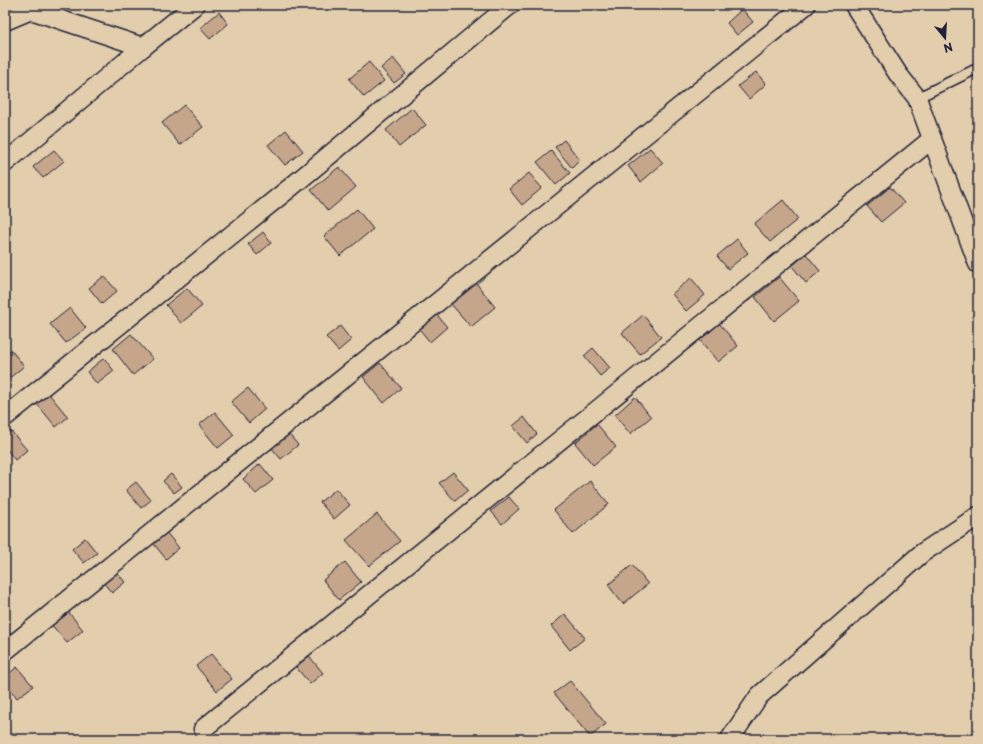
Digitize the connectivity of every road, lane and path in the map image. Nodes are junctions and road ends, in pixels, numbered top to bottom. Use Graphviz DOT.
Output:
graph roads {
  1 [pos="195,5"];
  2 [pos="510,5"];
  3 [pos="806,5"];
  4 [pos="854,5"];
  5 [pos="5,21"];
  6 [pos="143,47"];
  7 [pos="978,68"];
  8 [pos="916,98"];
  9 [pos="932,139"];
  10 [pos="5,163"];
  11 [pos="978,264"];
  12 [pos="5,417"];
  13 [pos="978,516"];
  14 [pos="5,651"];
  15 [pos="203,729"];
  16 [pos="730,739"];
  1 -- 6 [label="street"];
  2 -- 12 [label="street"];
  3 -- 14 [label="street"];
  4 -- 8 [label="street"];
  5 -- 6 [label="street"];
  6 -- 10 [label="street"];
  7 -- 8 [label="lane"];
  8 -- 9 [label="street"];
  9 -- 11 [label="street"];
  9 -- 15 [label="street"];
  13 -- 16 [label="street"];
}
